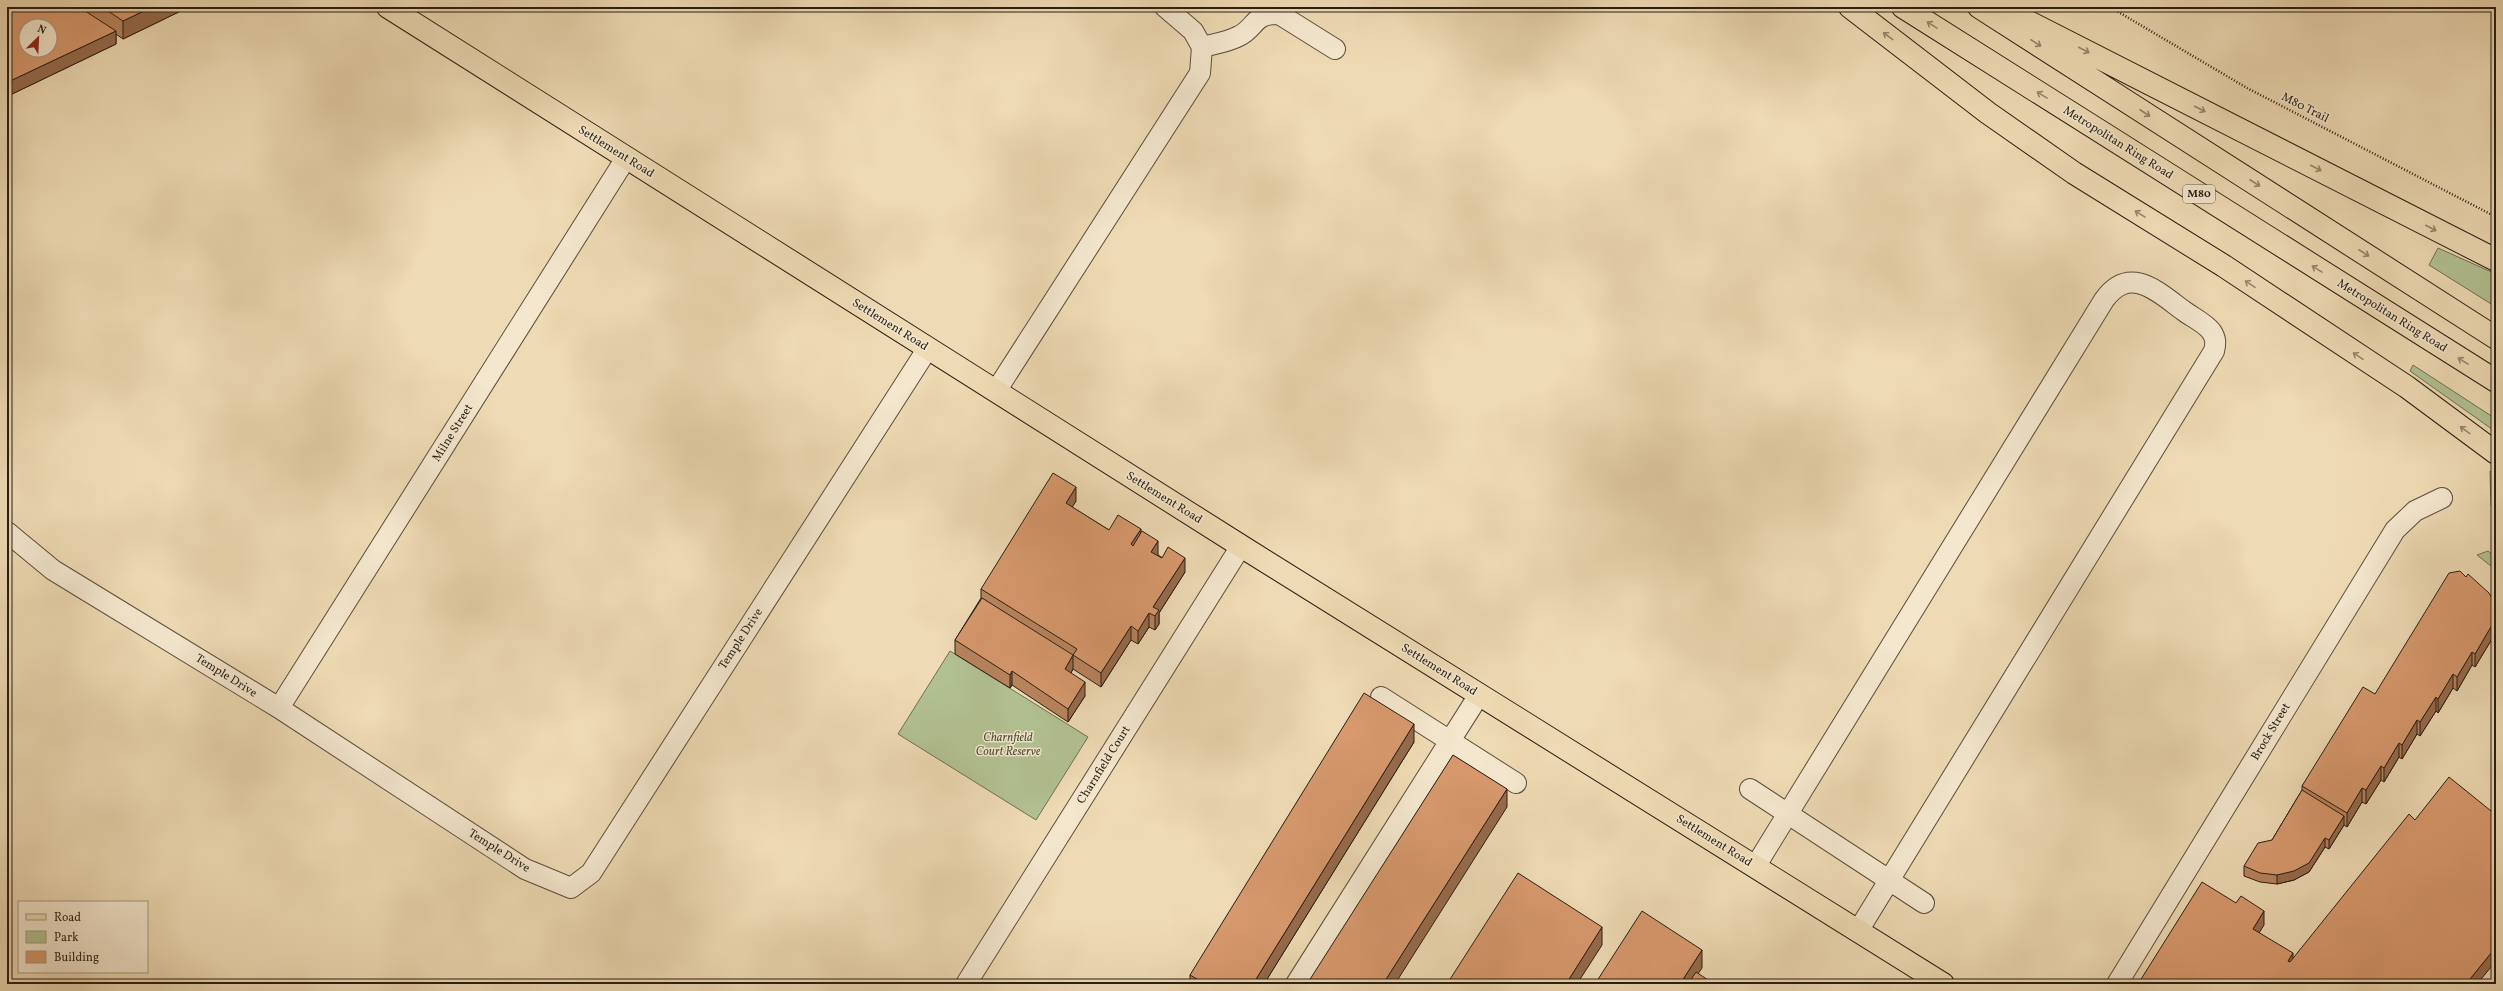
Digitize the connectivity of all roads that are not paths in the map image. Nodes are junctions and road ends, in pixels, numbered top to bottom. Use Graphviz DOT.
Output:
graph roads {
  1 [pos="388,7"];
  2 [pos="1165,7"];
  3 [pos="1850,7"];
  4 [pos="1903,7"];
  5 [pos="1979,7"];
  6 [pos="2000,7"];
  7 [pos="1202,47"];
  8 [pos="1334,49"];
  9 [pos="626,158"];
  10 [pos="2496,260"];
  11 [pos="2496,338"];
  12 [pos="928,348"];
  13 [pos="2496,381"];
  14 [pos="996,391"];
  15 [pos="2496,453"];
  16 [pos="2442,498"];
  17 [pos="7,532"];
  18 [pos="1240,546"];
  19 [pos="1479,695"];
  20 [pos="1381,697"];
  21 [pos="279,708"];
  22 [pos="1450,740"];
  23 [pos="1516,783"];
  24 [pos="1750,790"];
  25 [pos="1788,814"];
  26 [pos="1756,867"];
  27 [pos="1890,880"];
  28 [pos="1924,903"];
  29 [pos="1858,931"];
  30 [pos="966,984"];
  31 [pos="1296,984"];
  32 [pos="1943,984"];
  33 [pos="2117,984"];
  1 -- 9 [label="main road, Settlement Road"];
  2 -- 7 [label="street"];
  15 -- 3 [label="main road, one-way"];
  13 -- 4 [label="main road, Metropolitan Ring Road / M80, one-way"];
  5 -- 11 [label="main road, one-way"];
  6 -- 10 [label="main road, one-way"];
  7 -- 8 [label="street"];
  7 -- 14 [label="street"];
  9 -- 12 [label="main road, Settlement Road"];
  9 -- 21 [label="street, Milne Street"];
  12 -- 14 [label="main road, Settlement Road"];
  12 -- 21 [label="street, Temple Drive"];
  14 -- 18 [label="main road, Settlement Road"];
  16 -- 33 [label="street, Brock Street"];
  17 -- 21 [label="street, Temple Drive"];
  18 -- 19 [label="main road, Settlement Road"];
  18 -- 30 [label="street, Charnfield Court"];
  19 -- 22 [label="street"];
  19 -- 26 [label="main road, Settlement Road"];
  20 -- 22 [label="street"];
  22 -- 23 [label="street"];
  22 -- 31 [label="street"];
  24 -- 25 [label="street"];
  25 -- 26 [label="street"];
  25 -- 27 [label="street"];
  25 -- 27 [label="street"];
  26 -- 29 [label="main road, Settlement Road"];
  27 -- 28 [label="street"];
  27 -- 29 [label="street"];
  29 -- 32 [label="main road, Settlement Road"];
}
